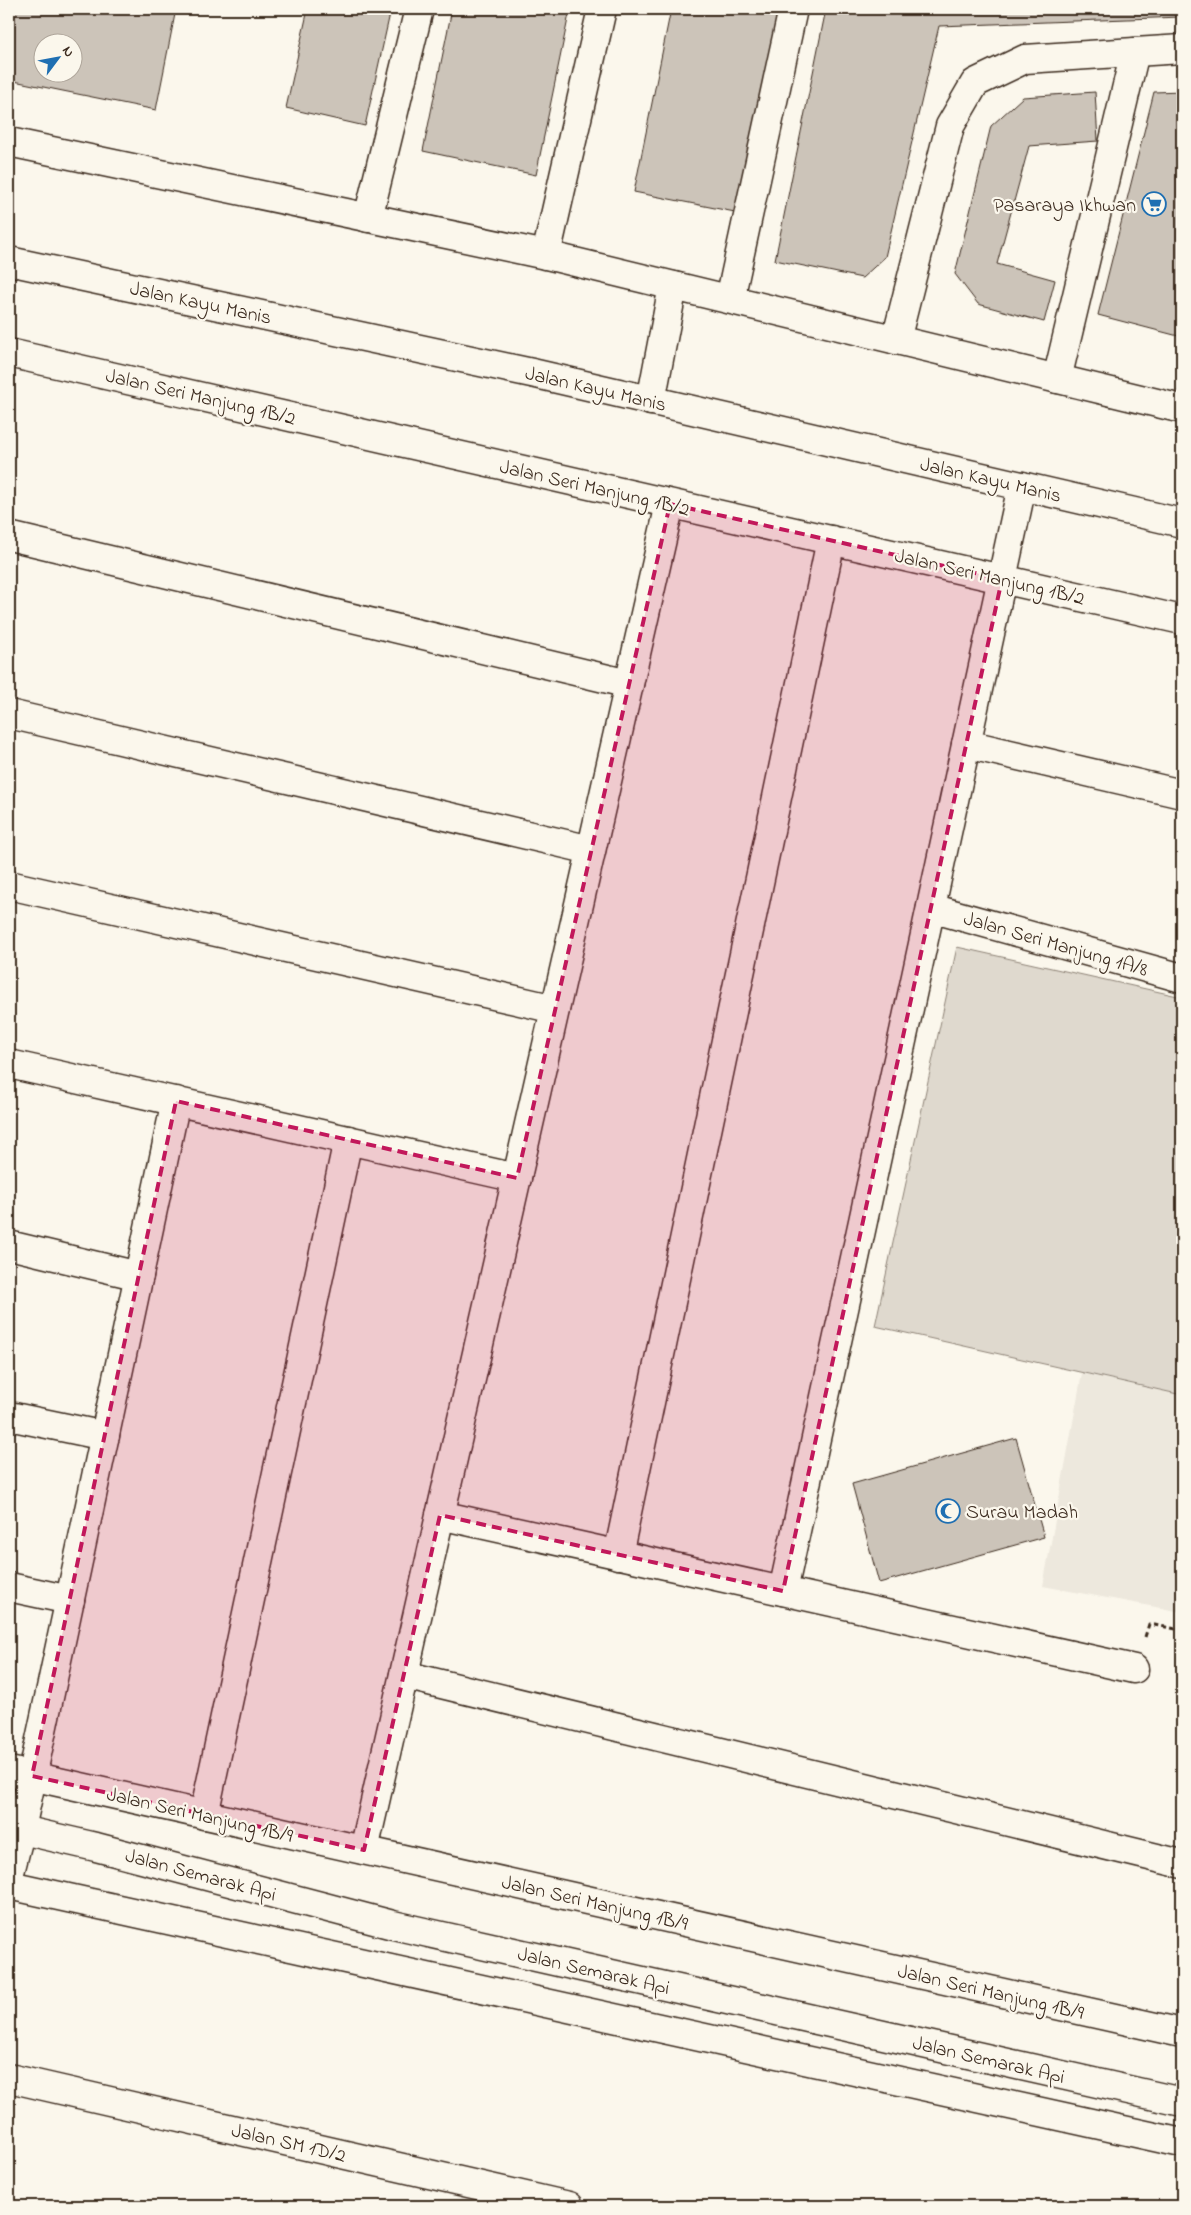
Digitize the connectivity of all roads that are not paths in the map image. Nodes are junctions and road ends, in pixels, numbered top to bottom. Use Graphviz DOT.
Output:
graph roads {
  1 [pos="419,9"];
  2 [pos="602,9"];
  3 [pos="793,9"];
  4 [pos="1182,49"];
  5 [pos="1135,52"];
  6 [pos="9,142"];
  7 [pos="368,218"];
  8 [pos="546,255"];
  9 [pos="9,260"];
  10 [pos="673,286"];
  11 [pos="730,300"];
  12 [pos="896,340"];
  13 [pos="9,352"];
  14 [pos="1057,379"];
  15 [pos="651,401"];
  16 [pos="1182,409"];
  17 [pos="1022,486"];
  18 [pos="670,504"];
  19 [pos="1182,524"];
  20 [pos="9,536"];
  21 [pos="831,540"];
  22 [pos="1002,579"];
  23 [pos="1182,620"];
  24 [pos="629,684"];
  25 [pos="9,714"];
  26 [pos="966,744"];
  27 [pos="1182,794"];
  28 [pos="591,850"];
  29 [pos="9,885"];
  30 [pos="931,908"];
  31 [pos="1182,978"];
  32 [pos="555,1008"];
  33 [pos="9,1064"];
  34 [pos="176,1101"];
  35 [pos="348,1140"];
  36 [pos="517,1178"];
  37 [pos="9,1245"];
  38 [pos="138,1276"];
  39 [pos="9,1416"];
  40 [pos="105,1436"];
  41 [pos="440,1515"];
  42 [pos="618,1555"];
  43 [pos="9,1587"];
  44 [pos="783,1591"];
  45 [pos="70,1600"];
  46 [pos="1134,1669"];
  47 [pos="404,1675"];
  48 [pos="21,1773"];
  49 [pos="204,1815"];
  50 [pos="15,1828"];
  51 [pos="364,1850"];
  52 [pos="1182,1864"];
  53 [pos="9,1876"];
  54 [pos="9,1884"];
  55 [pos="1182,2034"];
  56 [pos="9,2078"];
  57 [pos="1182,2102"];
  58 [pos="1182,2143"];
  59 [pos="569,2206"];
  1 -- 7 [label="street"];
  2 -- 8 [label="street"];
  3 -- 11 [label="street"];
  4 -- 5 [label="street"];
  5 -- 12 [label="street"];
  5 -- 14 [label="street"];
  6 -- 7 [label="street"];
  7 -- 8 [label="street"];
  8 -- 10 [label="street"];
  9 -- 15 [label="street, Jalan Kayu Manis"];
  10 -- 11 [label="street"];
  10 -- 15 [label="street"];
  11 -- 12 [label="street"];
  12 -- 14 [label="street"];
  13 -- 18 [label="street, Jalan Seri Manjung 1B/2"];
  14 -- 16 [label="street"];
  15 -- 17 [label="street, Jalan Kayu Manis"];
  17 -- 19 [label="street, Jalan Kayu Manis"];
  17 -- 22 [label="street"];
  18 -- 21 [label="street, Jalan Seri Manjung 1B/2"];
  18 -- 24 [label="street"];
  20 -- 24 [label="street"];
  21 -- 22 [label="street, Jalan Seri Manjung 1B/2"];
  21 -- 42 [label="street"];
  22 -- 23 [label="street, Jalan Seri Manjung 1B/2"];
  22 -- 26 [label="street"];
  24 -- 28 [label="street"];
  25 -- 28 [label="street"];
  26 -- 27 [label="street"];
  26 -- 30 [label="street"];
  28 -- 32 [label="street"];
  29 -- 32 [label="street"];
  30 -- 31 [label="street, Jalan Seri Manjung 1A/8"];
  30 -- 44 [label="street"];
  32 -- 36 [label="street"];
  33 -- 34 [label="street"];
  34 -- 35 [label="street"];
  34 -- 38 [label="street"];
  35 -- 36 [label="street"];
  35 -- 49 [label="street"];
  36 -- 41 [label="street"];
  37 -- 38 [label="street"];
  38 -- 40 [label="street"];
  39 -- 40 [label="street"];
  40 -- 45 [label="street"];
  41 -- 42 [label="street"];
  41 -- 47 [label="street"];
  42 -- 44 [label="street"];
  43 -- 45 [label="street"];
  44 -- 46 [label="street"];
  45 -- 48 [label="street"];
  47 -- 51 [label="street"];
  47 -- 52 [label="street"];
  48 -- 49 [label="street, Jalan Seri Manjung 1B/9"];
  48 -- 50 [label="street"];
  49 -- 51 [label="street, Jalan Seri Manjung 1B/9"];
  50 -- 53 [label="street"];
  50 -- 57 [label="street, Jalan Semarak Api"];
  51 -- 55 [label="street, Jalan Seri Manjung 1B/9"];
  54 -- 58 [label="street, Jalan Semarak Api"];
  56 -- 59 [label="street, Jalan SM 1D/2"];
}
